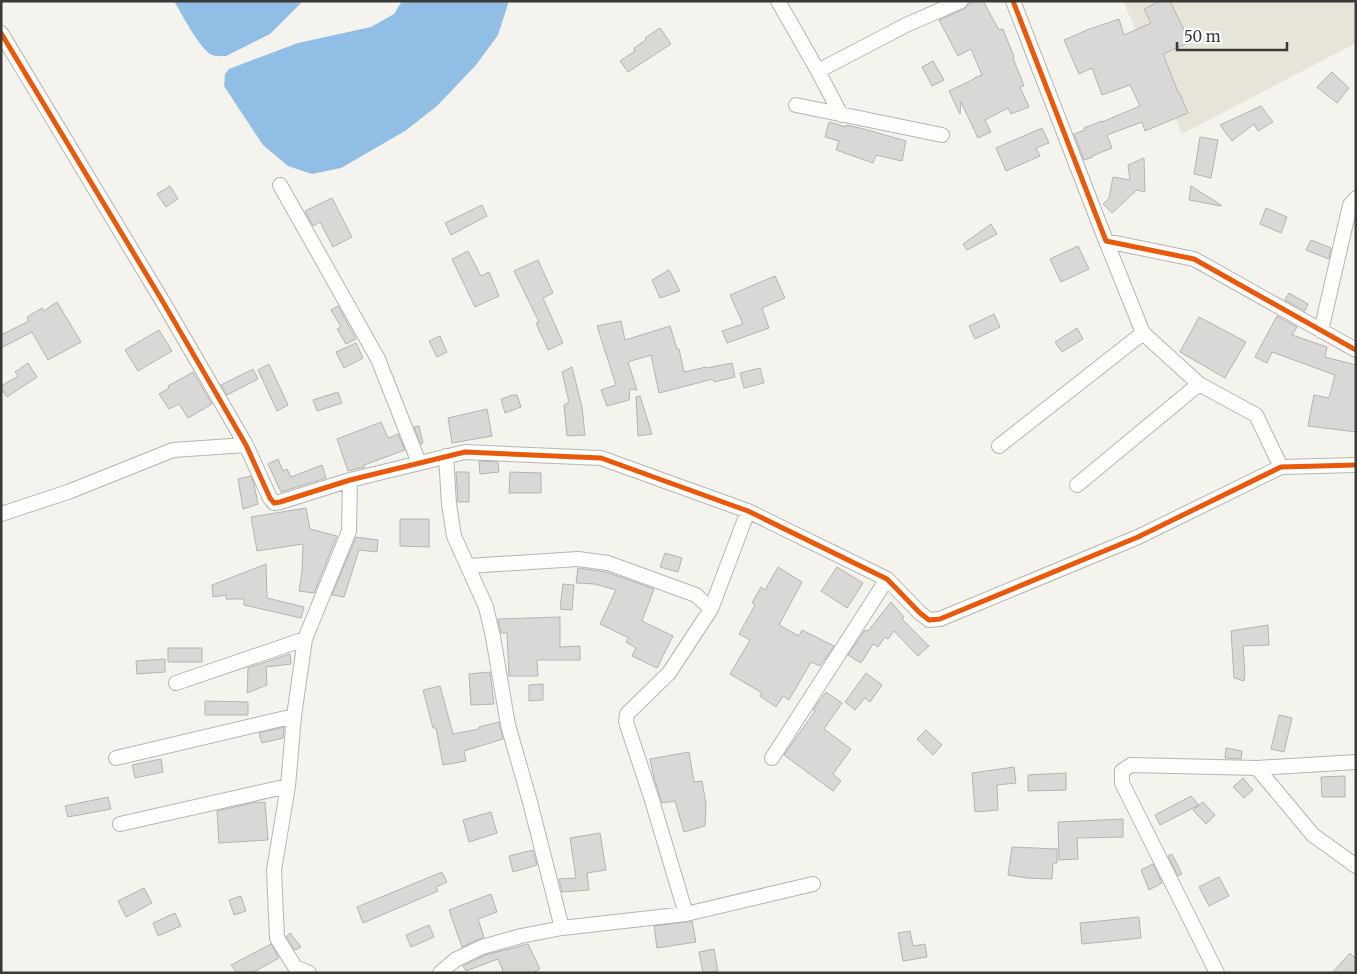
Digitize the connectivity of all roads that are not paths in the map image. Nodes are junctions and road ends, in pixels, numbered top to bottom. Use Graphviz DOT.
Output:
graph roads {
  1 [pos="778,1"];
  2 [pos="961,1"];
  3 [pos="1013,1"];
  4 [pos="1,33"];
  5 [pos="818,71"];
  6 [pos="796,106"];
  7 [pos="841,114"];
  8 [pos="942,135"];
  9 [pos="280,185"];
  10 [pos="1356,198"];
  11 [pos="1106,241"];
  12 [pos="1321,331"];
  13 [pos="1143,334"];
  14 [pos="1356,350"];
  15 [pos="1198,384"];
  16 [pos="246,445"];
  17 [pos="999,446"];
  18 [pos="446,456"];
  19 [pos="419,463"];
  20 [pos="1356,465"];
  21 [pos="1280,467"];
  22 [pos="350,480"];
  23 [pos="1077,485"];
  24 [pos="748,511"];
  25 [pos="1,514"];
  26 [pos="468,566"];
  27 [pos="887,578"];
  28 [pos="712,609"];
  29 [pos="305,639"];
  30 [pos="176,683"];
  31 [pos="294,716"];
  32 [pos="116,758"];
  33 [pos="772,758"];
  34 [pos="1356,762"];
  35 [pos="1256,768"];
  36 [pos="288,786"];
  37 [pos="120,824"];
  38 [pos="1356,866"];
  39 [pos="814,884"];
  40 [pos="686,914"];
  41 [pos="562,928"];
  42 [pos="309,973"];
  43 [pos="440,973"];
  44 [pos="1217,973"];
  1 -- 5 [label="street"];
  2 -- 5 [label="street"];
  3 -- 11 [label="street"];
  4 -- 16 [label="street"];
  5 -- 7 [label="street"];
  6 -- 7 [label="street"];
  7 -- 8 [label="street"];
  9 -- 19 [label="street"];
  10 -- 12 [label="street"];
  11 -- 12 [label="street"];
  11 -- 13 [label="street"];
  12 -- 14 [label="street"];
  13 -- 15 [label="street"];
  13 -- 17 [label="street"];
  15 -- 21 [label="street"];
  15 -- 23 [label="street"];
  16 -- 22 [label="street"];
  16 -- 25 [label="street"];
  18 -- 19 [label="street"];
  18 -- 24 [label="street"];
  18 -- 26 [label="street"];
  19 -- 22 [label="street"];
  20 -- 21 [label="street"];
  21 -- 27 [label="street"];
  22 -- 29 [label="street"];
  24 -- 27 [label="street"];
  24 -- 28 [label="street"];
  26 -- 28 [label="street"];
  26 -- 41 [label="street"];
  27 -- 33 [label="street"];
  28 -- 40 [label="street"];
  29 -- 30 [label="street"];
  29 -- 31 [label="street"];
  31 -- 32 [label="street"];
  31 -- 36 [label="street"];
  34 -- 35 [label="street"];
  35 -- 38 [label="street"];
  35 -- 44 [label="street"];
  36 -- 37 [label="street"];
  36 -- 42 [label="street"];
  39 -- 40 [label="street"];
  40 -- 41 [label="street"];
  41 -- 43 [label="street"];
}
